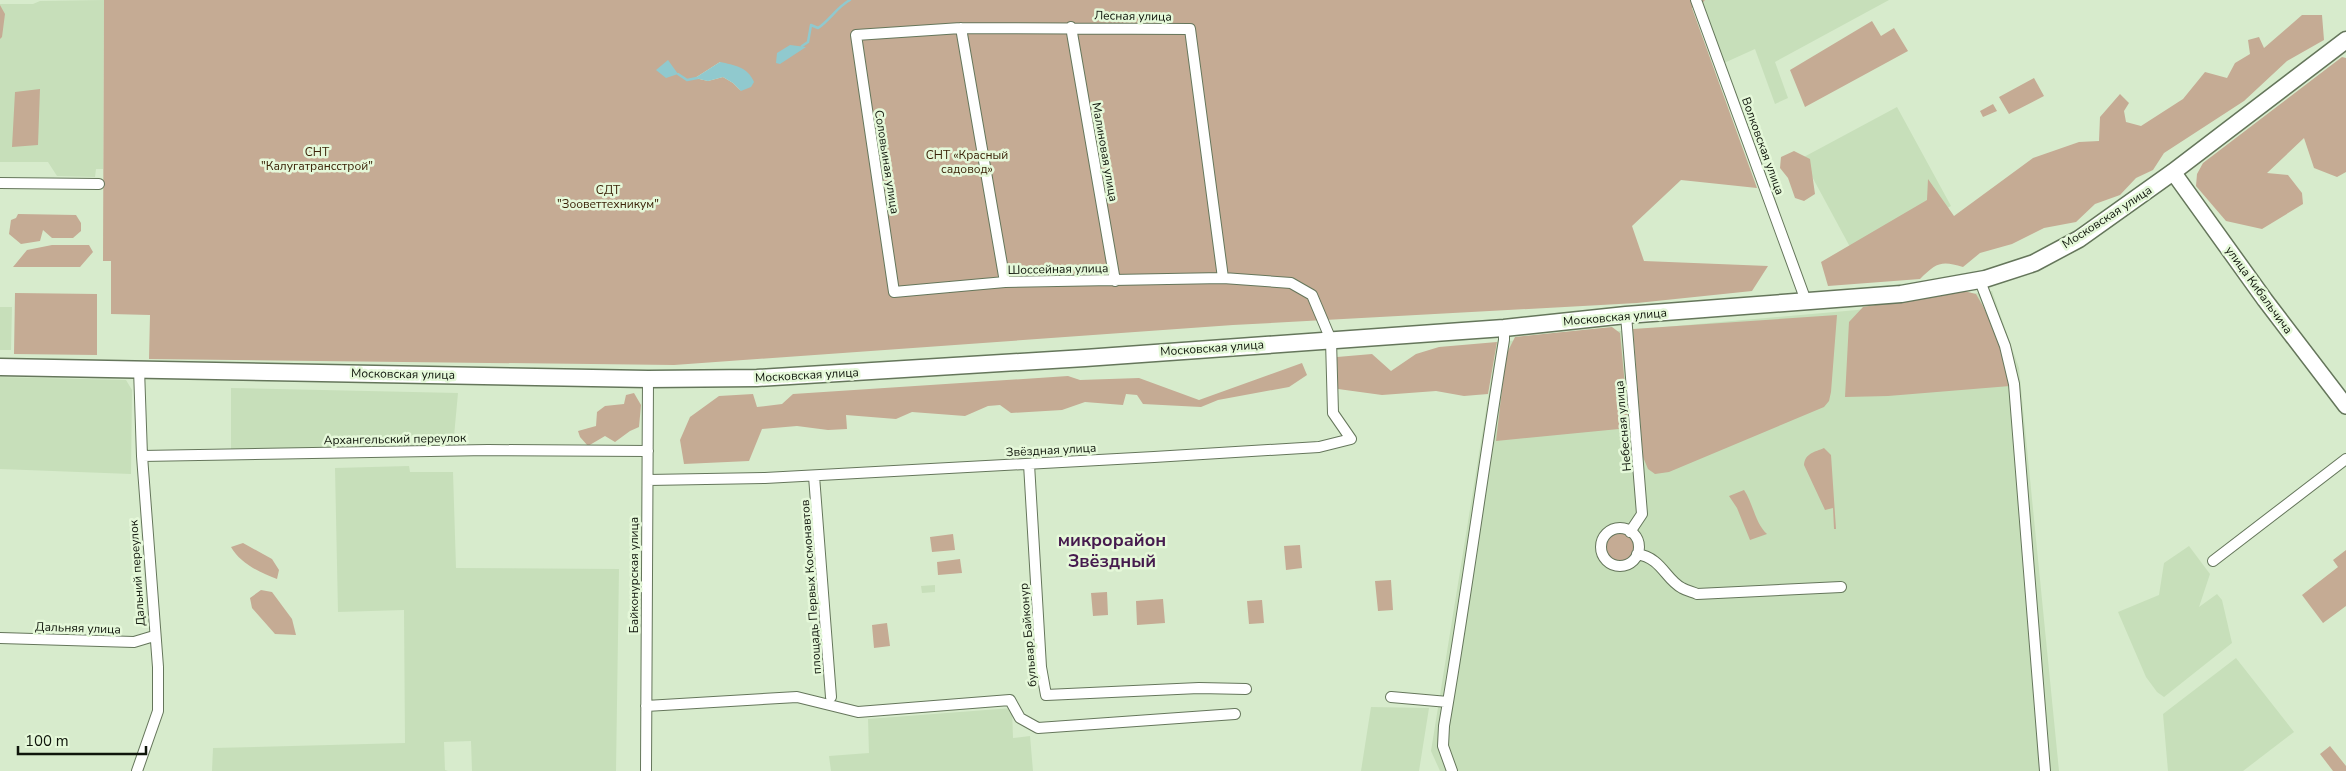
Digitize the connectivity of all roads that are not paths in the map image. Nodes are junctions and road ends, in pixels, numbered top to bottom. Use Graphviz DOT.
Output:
graph roads {
  1 [pos="1696,0"];
  2 [pos="1071,27"];
  3 [pos="961,28"];
  4 [pos="856,35"];
  5 [pos="2346,40"];
  6 [pos="2174,172"];
  7 [pos="0,183"];
  8 [pos="99,184"];
  9 [pos="1223,278"];
  10 [pos="1980,280"];
  11 [pos="1115,281"];
  12 [pos="1005,282"];
  13 [pos="894,292"];
  14 [pos="1806,301"];
  15 [pos="1626,315"];
  16 [pos="1504,328"];
  17 [pos="1331,340"];
  18 [pos="0,367"];
  19 [pos="139,369"];
  20 [pos="648,379"];
  21 [pos="2346,406"];
  22 [pos="648,451"];
  23 [pos="142,456"];
  24 [pos="2346,459"];
  25 [pos="1029,464"];
  26 [pos="814,476"];
  27 [pos="648,480"];
  28 [pos="1630,532"];
  29 [pos="1637,554"];
  30 [pos="2213,561"];
  31 [pos="1841,587"];
  32 [pos="154,636"];
  33 [pos="0,638"];
  34 [pos="1246,689"];
  35 [pos="1391,697"];
  36 [pos="831,698"];
  37 [pos="1448,702"];
  38 [pos="646,706"];
  39 [pos="1235,714"];
  40 [pos="137,771"];
  41 [pos="646,771"];
  42 [pos="1452,771"];
  43 [pos="2045,771"];
  1 -- 14 [label="street, Волковская улица"];
  2 -- 3 [label="street, Лесная улица"];
  2 -- 9 [label="street, Лесная улица"];
  2 -- 11 [label="street, Малиновая улица"];
  3 -- 4 [label="street, Лесная улица"];
  3 -- 12 [label="street"];
  4 -- 13 [label="street, Соловьиная улица"];
  5 -- 6 [label="main road, Московская улица"];
  6 -- 10 [label="main road, Московская улица"];
  6 -- 21 [label="street, улица Кибальчича"];
  7 -- 8 [label="street"];
  9 -- 11 [label="street, Шоссейная улица"];
  9 -- 17 [label="street, Шоссейная улица"];
  10 -- 14 [label="main road, Московская улица"];
  10 -- 43 [label="street"];
  11 -- 12 [label="street, Шоссейная улица"];
  12 -- 13 [label="street, Шоссейная улица"];
  14 -- 15 [label="main road, Московская улица"];
  15 -- 16 [label="main road, Московская улица"];
  15 -- 28 [label="street, Небесная улица"];
  16 -- 17 [label="main road, Московская улица"];
  16 -- 37 [label="street"];
  17 -- 20 [label="main road, Московская улица"];
  17 -- 25 [label="street, Звёздная улица"];
  18 -- 19 [label="main road, Московская улица"];
  19 -- 20 [label="main road, Московская улица"];
  19 -- 23 [label="street, Дальний переулок"];
  20 -- 22 [label="street, Байконурская улица"];
  22 -- 23 [label="street, Архангельский переулок"];
  22 -- 27 [label="street, Байконурская улица"];
  23 -- 32 [label="street, Дальний переулок"];
  24 -- 30 [label="street"];
  25 -- 26 [label="street, Звёздная улица"];
  25 -- 34 [label="street, бульвар Байконур"];
  26 -- 27 [label="street, Звёздная улица"];
  26 -- 36 [label="street, площадь Первых Космонавтов"];
  27 -- 38 [label="street, Байконурская улица"];
  28 -- 29 [label="street"];
  28 -- 29 [label="street"];
  29 -- 31 [label="street"];
  32 -- 33 [label="street, Дальняя улица"];
  32 -- 40 [label="street, Дальний переулок"];
  35 -- 37 [label="street"];
  37 -- 42 [label="street"];
  38 -- 39 [label="street"];
  38 -- 41 [label="street, Байконурская улица"];
}
